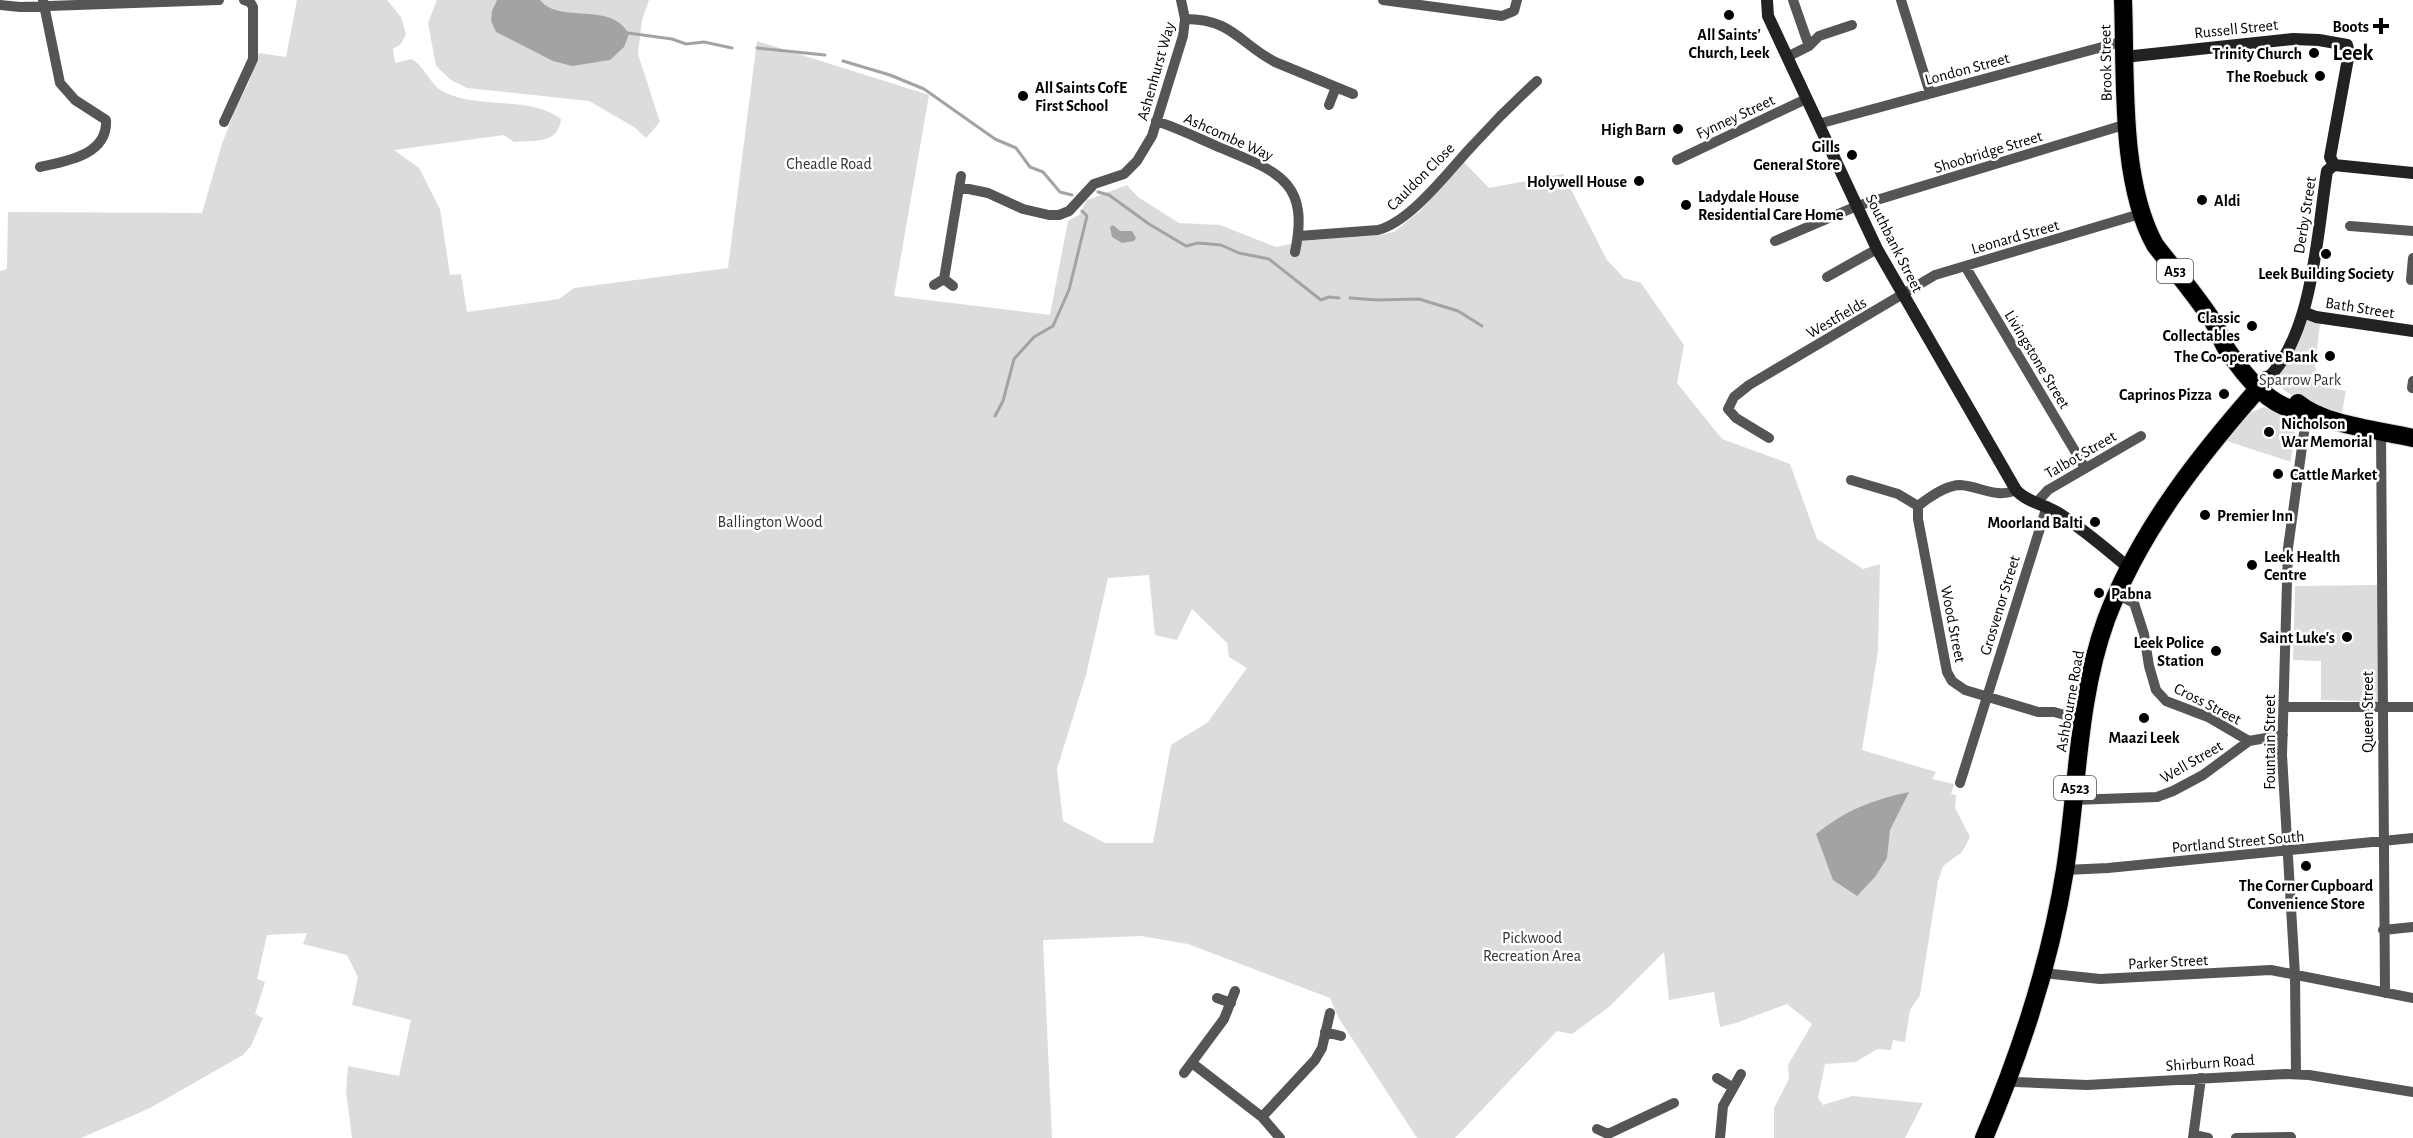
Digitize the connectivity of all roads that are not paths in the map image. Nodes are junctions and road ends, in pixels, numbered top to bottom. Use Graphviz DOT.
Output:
graph roads {
  1 [pos="219,0"];
  2 [pos="244,0"];
  3 [pos="1181,0"];
  4 [pos="1383,0"];
  5 [pos="1517,0"];
  6 [pos="1767,0"];
  7 [pos="1792,0"];
  8 [pos="1901,0"];
  9 [pos="2123,0"];
  10 [pos="44,3"];
  11 [pos="0,5"];
  12 [pos="1185,19"];
  13 [pos="1852,25"];
  14 [pos="1809,46"];
  15 [pos="2349,49"];
  16 [pos="2124,50"];
  17 [pos="1787,57"];
  18 [pos="1537,81"];
  19 [pos="1336,87"];
  20 [pos="1930,93"];
  21 [pos="1353,94"];
  22 [pos="1806,99"];
  23 [pos="1329,105"];
  24 [pos="224,122"];
  25 [pos="1156,122"];
  26 [pos="1818,124"];
  27 [pos="2127,124"];
  28 [pos="1677,160"];
  29 [pos="2334,165"];
  30 [pos="40,167"];
  31 [pos="2413,173"];
  32 [pos="1857,206"];
  33 [pos="2140,214"];
  34 [pos="2350,226"];
  35 [pos="2413,231"];
  36 [pos="1299,236"];
  37 [pos="1775,241"];
  38 [pos="1877,249"];
  39 [pos="1295,252"];
  40 [pos="2413,258"];
  41 [pos="1965,266"];
  42 [pos="1827,277"];
  43 [pos="2411,280"];
  44 [pos="954,286"];
  45 [pos="1902,294"];
  46 [pos="2303,312"];
  47 [pos="2413,331"];
  48 [pos="2262,385"];
  49 [pos="2307,411"];
  50 [pos="2380,430"];
  51 [pos="2141,436"];
  52 [pos="1768,438"];
  53 [pos="2413,438"];
  54 [pos="2085,468"];
  55 [pos="1851,480"];
  56 [pos="2016,490"];
  57 [pos="2042,504"];
  58 [pos="1918,506"];
  59 [pos="2130,569"];
  60 [pos="2117,594"];
  61 [pos="1987,697"];
  62 [pos="2383,706"];
  63 [pos="2284,707"];
  64 [pos="2413,707"];
  65 [pos="2083,720"];
  66 [pos="2283,735"];
  67 [pos="2249,741"];
  68 [pos="1960,783"];
  69 [pos="2074,800"];
  70 [pos="2413,838"];
  71 [pos="2383,841"];
  72 [pos="2287,852"];
  73 [pos="2065,870"];
  74 [pos="2413,927"];
  75 [pos="2383,930"];
  76 [pos="2043,973"];
  77 [pos="2295,975"];
  78 [pos="1235,991"];
  79 [pos="2385,993"];
  80 [pos="1217,998"];
  81 [pos="2413,998"];
  82 [pos="1231,1003"];
  83 [pos="1330,1013"];
  84 [pos="1325,1032"];
  85 [pos="1341,1036"];
  86 [pos="1192,1063"];
  87 [pos="1184,1073"];
  88 [pos="1741,1074"];
  89 [pos="2296,1074"];
  90 [pos="1717,1078"];
  91 [pos="2201,1078"];
  92 [pos="2008,1079"];
  93 [pos="1732,1087"];
  94 [pos="2413,1092"];
  95 [pos="1669,1109"];
  96 [pos="1262,1117"];
  97 [pos="2295,1124"];
  98 [pos="1597,1129"];
  99 [pos="1608,1136"];
  100 [pos="2193,1137"];
  101 [pos="2291,1137"];
  102 [pos="1280,1138"];
  103 [pos="1720,1138"];
  104 [pos="1984,1138"];
  105 [pos="2208,1138"];
  106 [pos="2236,1138"];
  1 -- 10 [label="street"];
  2 -- 24 [label="street"];
  3 -- 12 [label="street, Ashenhurst Way"];
  4 -- 5 [label="street"];
  6 -- 17 [label="street, Southbank Street"];
  7 -- 14 [label="street"];
  8 -- 20 [label="street"];
  9 -- 16 [label="highway, Brook Street / A53"];
  10 -- 11 [label="street"];
  10 -- 30 [label="street"];
  12 -- 19 [label="street"];
  12 -- 25 [label="street, Ashenhurst Way"];
  13 -- 14 [label="street"];
  14 -- 17 [label="street"];
  15 -- 16 [label="street, Russell Street"];
  15 -- 29 [label="street, Derby Street"];
  16 -- 20 [label="street, London Street"];
  16 -- 27 [label="highway, Brook Street / A53"];
  17 -- 22 [label="street, Southbank Street"];
  18 -- 36 [label="street, Cauldon Close"];
  19 -- 21 [label="street"];
  19 -- 23 [label="street"];
  20 -- 26 [label="street, London Street"];
  22 -- 26 [label="street, Southbank Street"];
  22 -- 28 [label="street, Fynney Street"];
  25 -- 36 [label="street, Ashcombe Way"];
  25 -- 44 [label="street, Ashenhurst Way"];
  26 -- 32 [label="street, Southbank Street"];
  27 -- 32 [label="street, Shoobridge Street"];
  27 -- 33 [label="highway, A53"];
  29 -- 31 [label="street"];
  29 -- 46 [label="street, Derby Street"];
  32 -- 37 [label="street, Shoobridge Street"];
  32 -- 38 [label="street, Southbank Street"];
  33 -- 41 [label="street, Leonard Street"];
  33 -- 48 [label="highway, A53"];
  34 -- 35 [label="street"];
  36 -- 39 [label="street, Ashcombe Way"];
  38 -- 42 [label="street"];
  38 -- 45 [label="street, Southbank Street"];
  40 -- 43 [label="street"];
  41 -- 45 [label="street, Leonard Street"];
  41 -- 54 [label="street, Livingstone Street"];
  45 -- 52 [label="street, Westfields"];
  45 -- 56 [label="street, Southbank Street"];
  46 -- 47 [label="street, Bath Street"];
  46 -- 48 [label="street, Derby Street"];
  48 -- 49 [label="highway, A53"];
  48 -- 59 [label="highway, Ashbourne Road / A523"];
  49 -- 50 [label="highway, A53"];
  49 -- 63 [label="street, Fountain Street"];
  50 -- 53 [label="highway, A53"];
  50 -- 62 [label="street, Queen Street"];
  51 -- 54 [label="street, Talbot Street"];
  54 -- 57 [label="street, Talbot Street"];
  55 -- 58 [label="street"];
  56 -- 57 [label="street"];
  56 -- 58 [label="street"];
  57 -- 59 [label="street"];
  57 -- 61 [label="street, Grosvenor Street"];
  58 -- 61 [label="street, Wood Street"];
  59 -- 60 [label="highway, Ashbourne Road / A523"];
  60 -- 65 [label="highway, Ashbourne Road / A523"];
  60 -- 67 [label="street, Cross Street"];
  61 -- 65 [label="street, Wood Street"];
  61 -- 68 [label="street, Grosvenor Street"];
  62 -- 63 [label="street"];
  62 -- 64 [label="street"];
  62 -- 71 [label="street, Queen Street"];
  63 -- 66 [label="street, Fountain Street"];
  65 -- 69 [label="highway, Ashbourne Road / A523"];
  66 -- 67 [label="street, Well Street"];
  66 -- 72 [label="street, Fountain Street"];
  67 -- 69 [label="street, Well Street"];
  69 -- 73 [label="highway, Ashbourne Road / A523"];
  70 -- 71 [label="street, Portland Street South"];
  71 -- 72 [label="street, Portland Street South"];
  71 -- 75 [label="street, Queen Street"];
  72 -- 73 [label="street, Portland Street South"];
  72 -- 77 [label="street, Fountain Street"];
  73 -- 76 [label="highway, Ashbourne Road / A523"];
  74 -- 75 [label="street"];
  75 -- 79 [label="street, Queen Street"];
  76 -- 77 [label="street, Parker Street"];
  76 -- 92 [label="highway, Ashbourne Road / A523"];
  77 -- 79 [label="street, Parker Street"];
  77 -- 89 [label="street, Fountain Street"];
  78 -- 82 [label="street"];
  79 -- 81 [label="street, Parker Street"];
  80 -- 82 [label="street"];
  82 -- 86 [label="street"];
  83 -- 84 [label="street"];
  84 -- 85 [label="street"];
  84 -- 96 [label="street"];
  86 -- 87 [label="street"];
  86 -- 96 [label="street"];
  88 -- 93 [label="street"];
  89 -- 91 [label="street, Shirburn Road"];
  89 -- 94 [label="street, Shirburn Road"];
  90 -- 93 [label="street"];
  91 -- 92 [label="street, Shirburn Road"];
  91 -- 100 [label="street"];
  92 -- 104 [label="highway, Ashbourne Road / A523"];
  93 -- 103 [label="street"];
  95 -- 99 [label="street"];
  96 -- 102 [label="street"];
  97 -- 101 [label="street"];
  98 -- 99 [label="street"];
  100 -- 105 [label="street"];
  101 -- 106 [label="street"];
}
